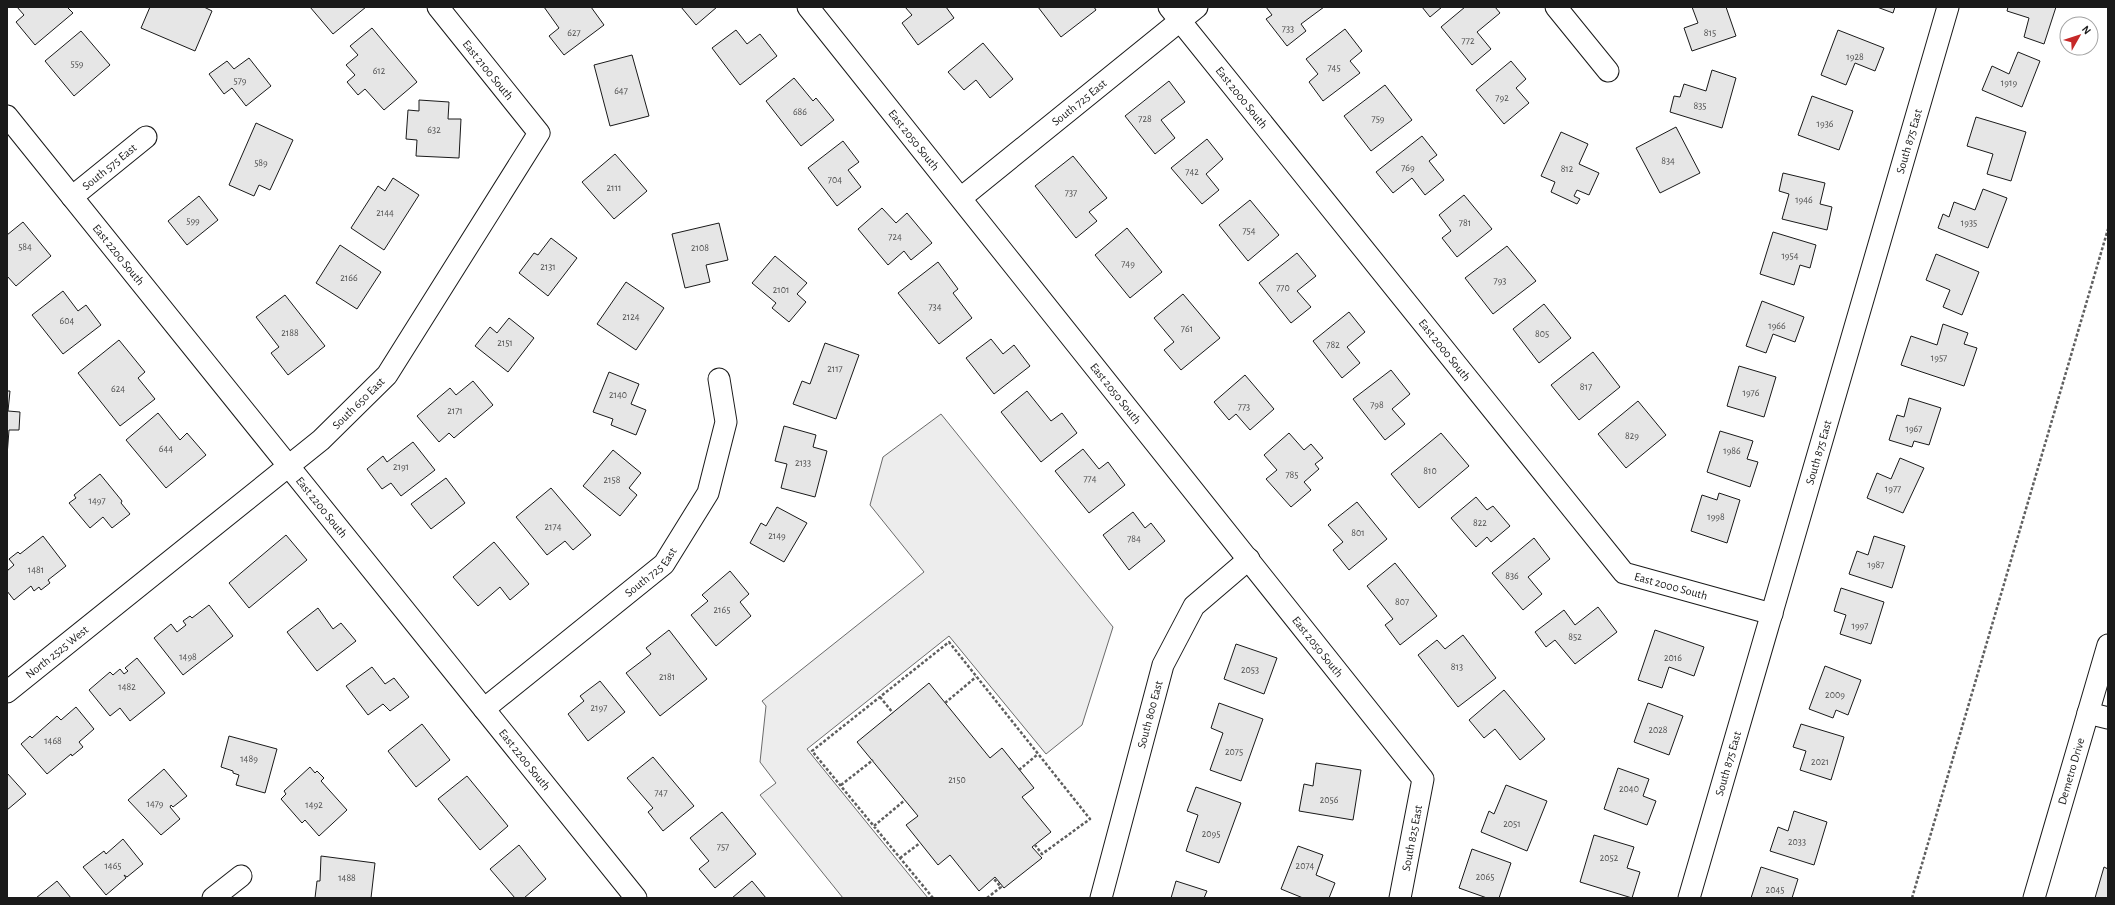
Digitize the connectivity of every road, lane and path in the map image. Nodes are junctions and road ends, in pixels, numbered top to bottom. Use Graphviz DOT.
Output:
graph roads {
  1 [pos="438,7"];
  2 [pos="808,7"];
  3 [pos="1197,7"];
  4 [pos="1556,7"];
  5 [pos="1948,7"];
  6 [pos="1174,14"];
  7 [pos="1608,71"];
  8 [pos="7,116"];
  9 [pos="539,133"];
  10 [pos="146,138"];
  11 [pos="72,197"];
  12 [pos="960,198"];
  13 [pos="2108,230"];
  14 [pos="719,380"];
  15 [pos="289,466"];
  16 [pos="1248,559"];
  17 [pos="108,612"];
  18 [pos="1772,614"];
  19 [pos="2108,645"];
  20 [pos="976,677"];
  21 [pos="7,692"];
  22 [pos="880,697"];
  23 [pos="945,703"];
  24 [pos="484,710"];
  25 [pos="892,713"];
  26 [pos="2088,713"];
  27 [pos="2108,718"];
  28 [pos="1038,754"];
  29 [pos="873,760"];
  30 [pos="1019,770"];
  31 [pos="1423,779"];
  32 [pos="841,786"];
  33 [pos="905,800"];
  34 [pos="874,826"];
  35 [pos="920,843"];
  36 [pos="1035,844"];
  37 [pos="900,858"];
  38 [pos="241,876"];
  39 [pos="994,878"];
  40 [pos="213,898"];
  41 [pos="636,898"];
  42 [pos="933,898"];
  43 [pos="987,898"];
  44 [pos="1101,898"];
  45 [pos="1400,898"];
  46 [pos="1689,898"];
  47 [pos="1912,898"];
  48 [pos="2034,898"];
  1 -- 9 [label="street, East 2100 South"];
  2 -- 12 [label="street, East 2050 South"];
  3 -- 6 [label="street, South 725 East"];
  4 -- 7 [label="street"];
  5 -- 18 [label="street, South 875 East"];
  6 -- 12 [label="street, South 725 East"];
  6 -- 18 [label="street, East 2000 South"];
  8 -- 11 [label="street, East 2200 South"];
  9 -- 15 [label="street, South 650 East"];
  10 -- 11 [label="street, South 575 East"];
  11 -- 15 [label="street, East 2200 South"];
  12 -- 16 [label="street, East 2050 South"];
  13 -- 47 [label="path"];
  14 -- 24 [label="street, South 725 East"];
  15 -- 17 [label="street, South 650 East"];
  15 -- 24 [label="street, East 2200 South"];
  16 -- 31 [label="street, East 2050 South"];
  16 -- 44 [label="street, South 800 East"];
  17 -- 21 [label="street, North 2525 West"];
  18 -- 46 [label="street, South 875 East"];
  19 -- 26 [label="street, Demetro Drive"];
  20 -- 22 [label="path"];
  20 -- 23 [label="path"];
  20 -- 28 [label="path"];
  22 -- 25 [label="path"];
  22 -- 32 [label="path"];
  24 -- 41 [label="street, East 2200 South"];
  26 -- 27 [label="street"];
  26 -- 48 [label="street, Demetro Drive"];
  28 -- 30 [label="path"];
  28 -- 36 [label="path"];
  29 -- 32 [label="path"];
  31 -- 45 [label="street, South 825 East"];
  32 -- 34 [label="path"];
  33 -- 34 [label="path"];
  34 -- 37 [label="path"];
  35 -- 37 [label="path"];
  37 -- 42 [label="path"];
  38 -- 40 [label="street"];
  39 -- 43 [label="path"];
}
